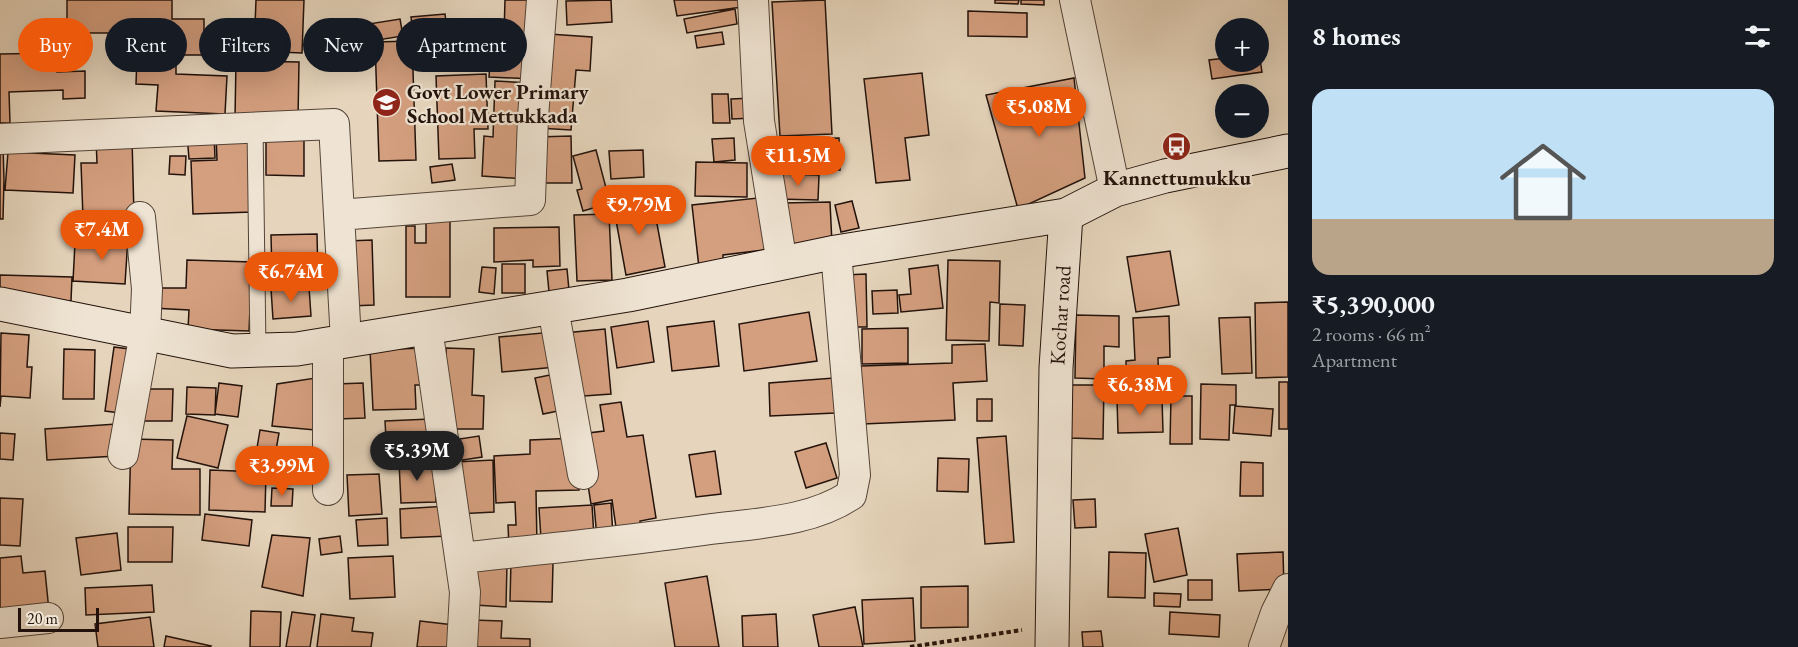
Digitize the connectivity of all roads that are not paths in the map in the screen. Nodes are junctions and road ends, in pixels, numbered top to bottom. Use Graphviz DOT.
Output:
graph roads {
  1 [pos="543,0"];
  2 [pos="753,0"];
  3 [pos="1075,0"];
  4 [pos="255,127"];
  5 [pos="0,139"];
  6 [pos="1288,151"];
  7 [pos="1115,190"];
  8 [pos="339,214"];
  9 [pos="1066,215"];
  10 [pos="140,217"];
  11 [pos="836,252"];
  12 [pos="782,264"];
  13 [pos="0,304"];
  14 [pos="553,308"];
  15 [pos="427,328"];
  16 [pos="144,333"];
  17 [pos="337,343"];
  18 [pos="258,350"];
  19 [pos="123,454"];
  20 [pos="584,474"];
  21 [pos="328,490"];
  22 [pos="460,558"];
  23 [pos="1288,589"];
  24 [pos="48,618"];
  25 [pos="0,623"];
  26 [pos="1052,637"];
  27 [pos="462,647"];
  28 [pos="1264,647"];
  1 -- 8 [label="street"];
  2 -- 12 [label="street"];
  3 -- 7 [label="street"];
  4 -- 5 [label="street"];
  4 -- 8 [label="street"];
  4 -- 18 [label="lane"];
  6 -- 7 [label="street"];
  7 -- 9 [label="street"];
  8 -- 17 [label="street"];
  9 -- 11 [label="street"];
  9 -- 26 [label="street, Kochar road"];
  10 -- 16 [label="street"];
  11 -- 12 [label="street"];
  11 -- 22 [label="street"];
  12 -- 14 [label="street"];
  13 -- 16 [label="street"];
  14 -- 15 [label="street"];
  14 -- 20 [label="street"];
  15 -- 17 [label="street"];
  15 -- 22 [label="street"];
  16 -- 18 [label="street"];
  16 -- 19 [label="street"];
  17 -- 18 [label="street"];
  17 -- 21 [label="street"];
  22 -- 27 [label="street"];
  23 -- 28 [label="street"];
  24 -- 25 [label="street"];
}
